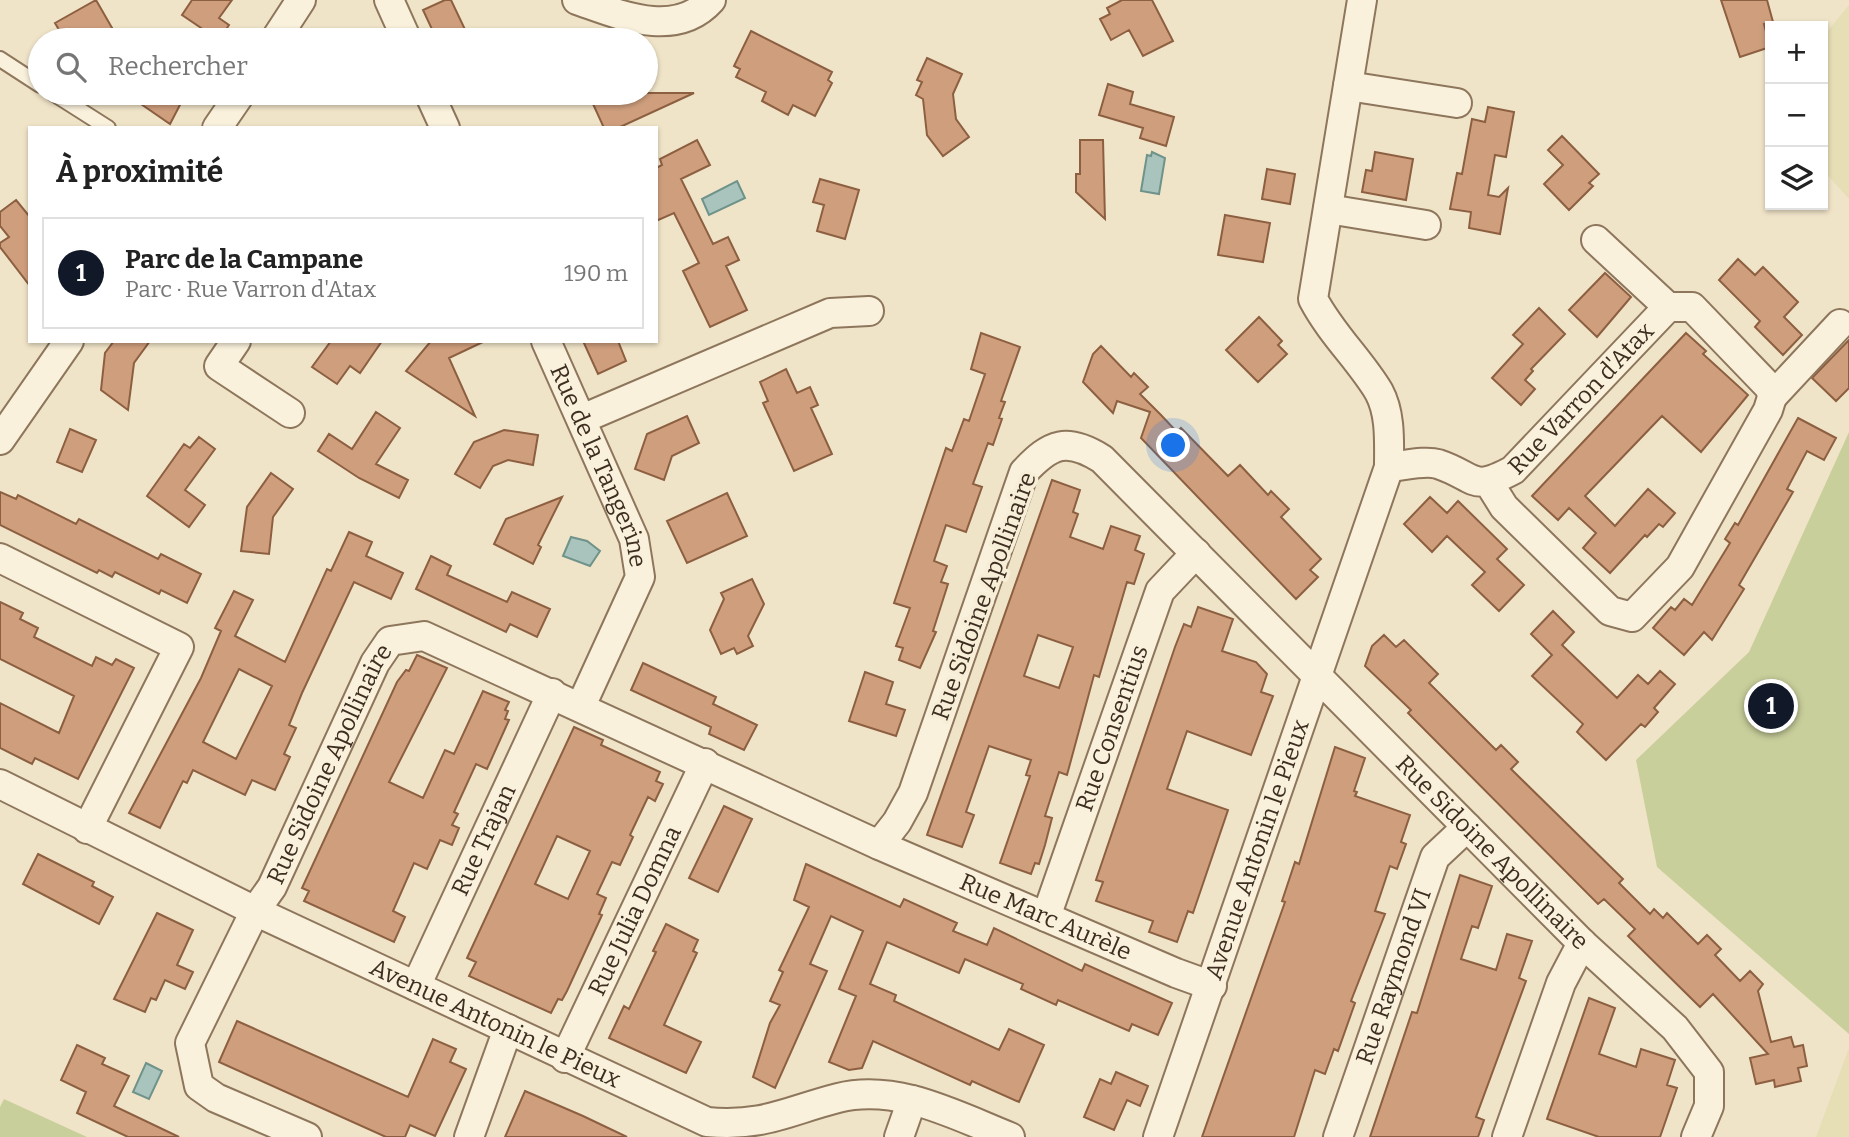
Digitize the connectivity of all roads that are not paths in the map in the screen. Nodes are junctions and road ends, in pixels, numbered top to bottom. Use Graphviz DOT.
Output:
graph roads {
  1 [pos="301,0"];
  2 [pos="389,0"];
  3 [pos="577,0"];
  4 [pos="711,0"];
  5 [pos="1362,0"];
  6 [pos="283,28"];
  7 [pos="402,28"];
  8 [pos="0,59"];
  9 [pos="28,77"];
  10 [pos="1348,86"];
  11 [pos="1457,103"];
  12 [pos="72,105"];
  13 [pos="233,105"];
  14 [pos="433,105"];
  15 [pos="105,126"];
  16 [pos="218,126"];
  17 [pos="440,126"];
  18 [pos="1328,209"];
  19 [pos="1426,225"];
  20 [pos="1596,240"];
  21 [pos="1668,307"];
  22 [pos="869,312"];
  23 [pos="1840,324"];
  24 [pos="68,343"];
  25 [pos="235,343"];
  26 [pos="547,343"];
  27 [pos="1772,397"];
  28 [pos="290,413"];
  29 [pos="582,419"];
  30 [pos="0,440"];
  31 [pos="1389,467"];
  32 [pos="1489,483"];
  33 [pos="1195,553"];
  34 [pos="0,558"];
  35 [pos="1318,675"];
  36 [pos="552,693"];
  37 [pos="581,706"];
  38 [pos="705,763"];
  39 [pos="0,784"];
  40 [pos="1466,827"];
  41 [pos="87,829"];
  42 [pos="879,845"];
  43 [pos="255,911"];
  44 [pos="1046,917"];
  45 [pos="1582,943"];
  46 [pos="416,986"];
  47 [pos="1212,986"];
  48 [pos="508,1029"];
  49 [pos="565,1058"];
  50 [pos="912,1100"];
  51 [pos="307,1137"];
  52 [pos="469,1137"];
  53 [pos="900,1137"];
  54 [pos="1010,1137"];
  55 [pos="1158,1137"];
  56 [pos="1338,1137"];
  57 [pos="1507,1137"];
  58 [pos="1696,1137"];
  1 -- 6 [label="street"];
  2 -- 7 [label="street"];
  3 -- 4 [label="street"];
  5 -- 10 [label="street, Avenue Antonin le Pieux"];
  8 -- 9 [label="lane"];
  10 -- 11 [label="street"];
  10 -- 18 [label="street, Avenue Antonin le Pieux"];
  12 -- 15 [label="lane"];
  13 -- 16 [label="street"];
  14 -- 17 [label="street"];
  18 -- 19 [label="street"];
  18 -- 31 [label="street, Avenue Antonin le Pieux"];
  20 -- 21 [label="street, Rue Varron d'Atax"];
  21 -- 27 [label="street, Rue Varron d'Atax"];
  21 -- 32 [label="street, Rue Varron d'Atax"];
  22 -- 29 [label="street"];
  23 -- 27 [label="street, Rue Varron d'Atax"];
  24 -- 30 [label="street"];
  25 -- 28 [label="street"];
  26 -- 29 [label="street, Rue de la Tangerine"];
  27 -- 32 [label="street, Rue Varron d'Atax"];
  29 -- 37 [label="street, Rue de la Tangerine"];
  31 -- 32 [label="street, Rue Varron d'Atax"];
  31 -- 35 [label="street, Avenue Antonin le Pieux"];
  33 -- 35 [label="street, Rue Sidoine Apollinaire"];
  33 -- 42 [label="street, Rue Sidoine Apollinaire"];
  33 -- 44 [label="street, Rue Consentius"];
  34 -- 41 [label="street"];
  35 -- 40 [label="street, Rue Sidoine Apollinaire"];
  35 -- 47 [label="street, Avenue Antonin le Pieux"];
  36 -- 37 [label="street, Rue Sidoine Apollinaire"];
  36 -- 43 [label="street, Rue Sidoine Apollinaire"];
  36 -- 46 [label="street, Rue Trajan"];
  37 -- 38 [label="street, Rue Sidoine Apollinaire"];
  38 -- 42 [label="street, Rue Sidoine Apollinaire"];
  38 -- 49 [label="street, Rue Julia Domna"];
  39 -- 41 [label="street, Avenue Antonin le Pieux"];
  40 -- 45 [label="street, Rue Sidoine Apollinaire"];
  40 -- 56 [label="street, Rue Raymond VI"];
  41 -- 43 [label="street, Avenue Antonin le Pieux"];
  42 -- 44 [label="street, Rue Marc Aurèle"];
  43 -- 46 [label="street, Avenue Antonin le Pieux"];
  43 -- 51 [label="street"];
  44 -- 47 [label="street, Rue Marc Aurèle"];
  45 -- 57 [label="street"];
  45 -- 58 [label="street, Rue Sidoine Apollinaire"];
  46 -- 48 [label="street, Avenue Antonin le Pieux"];
  47 -- 55 [label="street, Avenue Antonin le Pieux"];
  48 -- 49 [label="street, Avenue Antonin le Pieux"];
  48 -- 52 [label="street"];
  49 -- 50 [label="street, Avenue Antonin le Pieux"];
  50 -- 53 [label="street"];
  50 -- 54 [label="street, Avenue Antonin le Pieux"];
}
